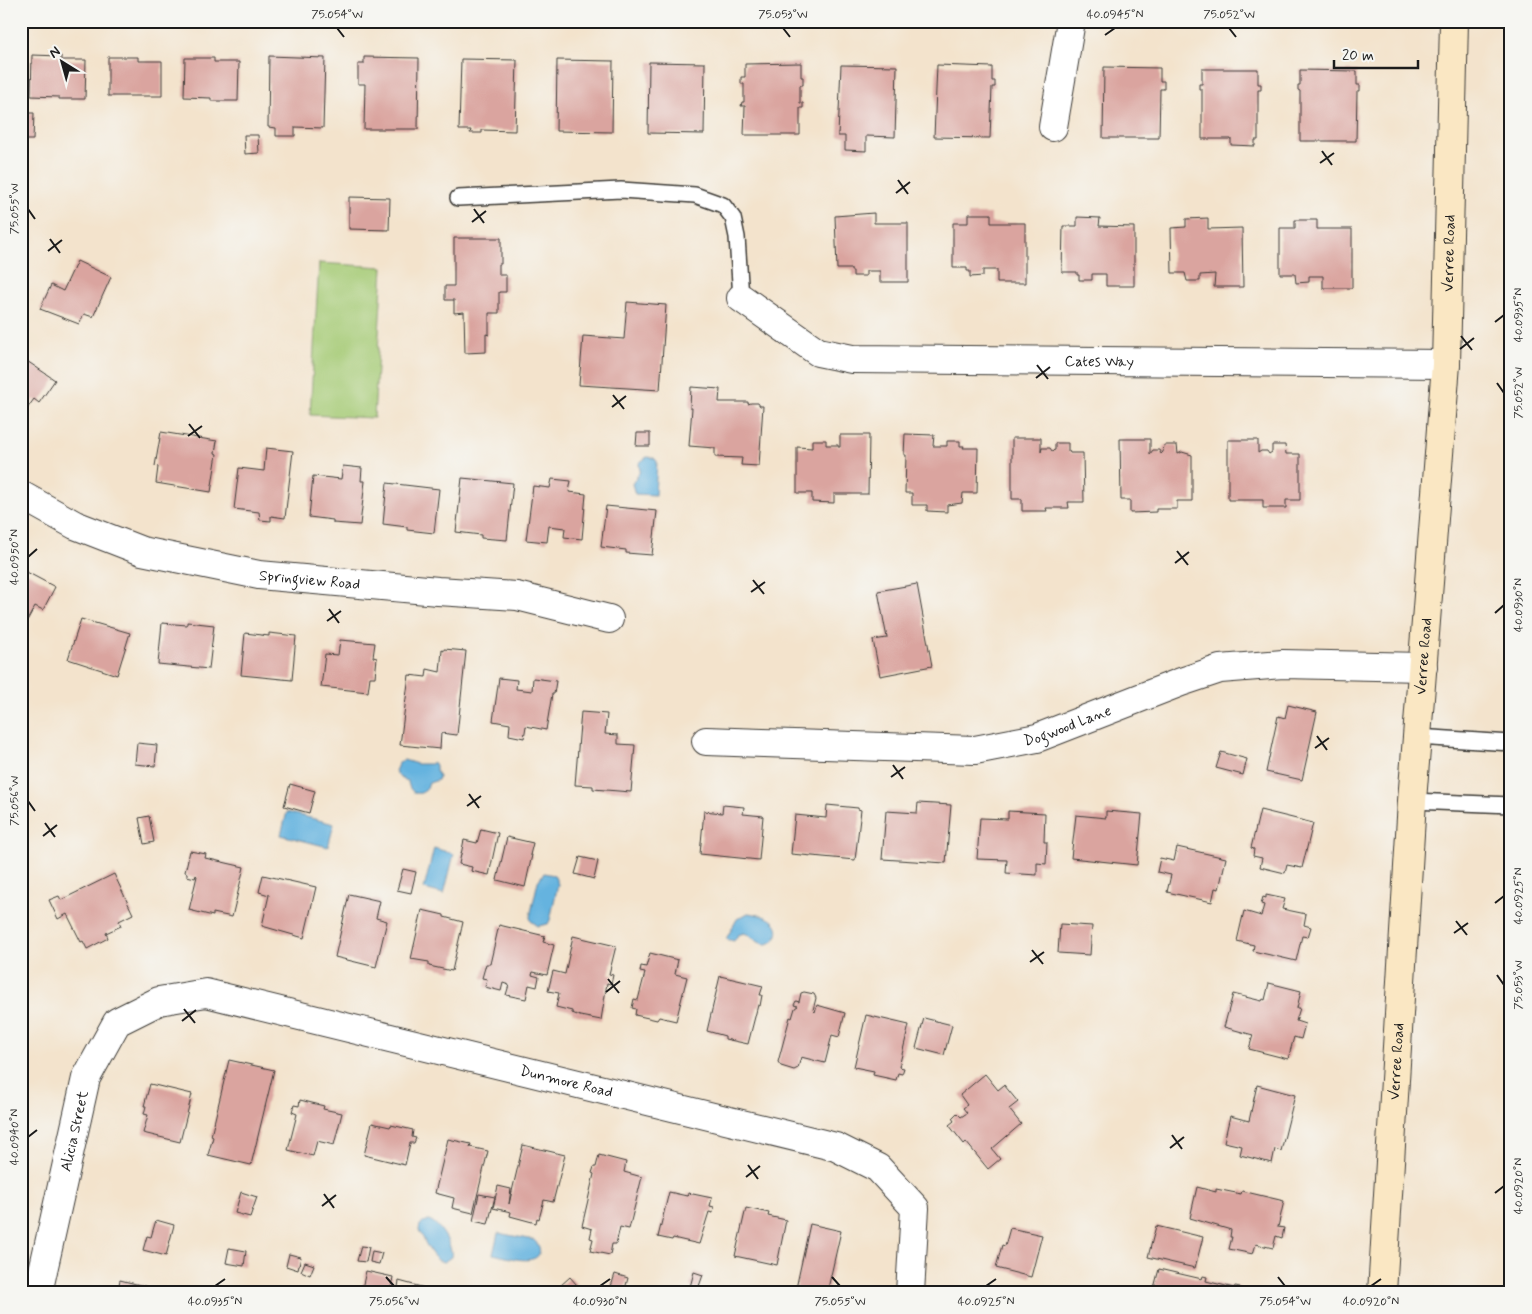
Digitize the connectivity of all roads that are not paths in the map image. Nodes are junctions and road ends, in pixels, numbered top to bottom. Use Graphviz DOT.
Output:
graph roads {
  1 [pos="1071,21"];
  2 [pos="1454,21"];
  3 [pos="1053,126"];
  4 [pos="458,198"];
  5 [pos="740,298"];
  6 [pos="1446,364"];
  7 [pos="21,495"];
  8 [pos="609,619"];
  9 [pos="1422,667"];
  10 [pos="1417,737"];
  11 [pos="706,741"];
  12 [pos="1511,743"];
  13 [pos="1412,801"];
  14 [pos="1511,805"];
  15 [pos="159,1001"];
  16 [pos="38,1293"];
  17 [pos="910,1293"];
  18 [pos="1382,1293"];
  1 -- 3 [label="street"];
  2 -- 6 [label="main road, Verree Road"];
  4 -- 5 [label="lane"];
  5 -- 6 [label="street, Cates Way"];
  6 -- 9 [label="main road, Verree Road"];
  7 -- 8 [label="street, Springview Road"];
  9 -- 10 [label="main road, Verree Road"];
  9 -- 11 [label="street, Dogwood Lane"];
  10 -- 12 [label="lane"];
  10 -- 13 [label="main road, Verree Road"];
  13 -- 14 [label="lane"];
  13 -- 18 [label="main road, Verree Road"];
  15 -- 16 [label="street, Alicia Street"];
  15 -- 17 [label="street, Dunmore Road"];
}
